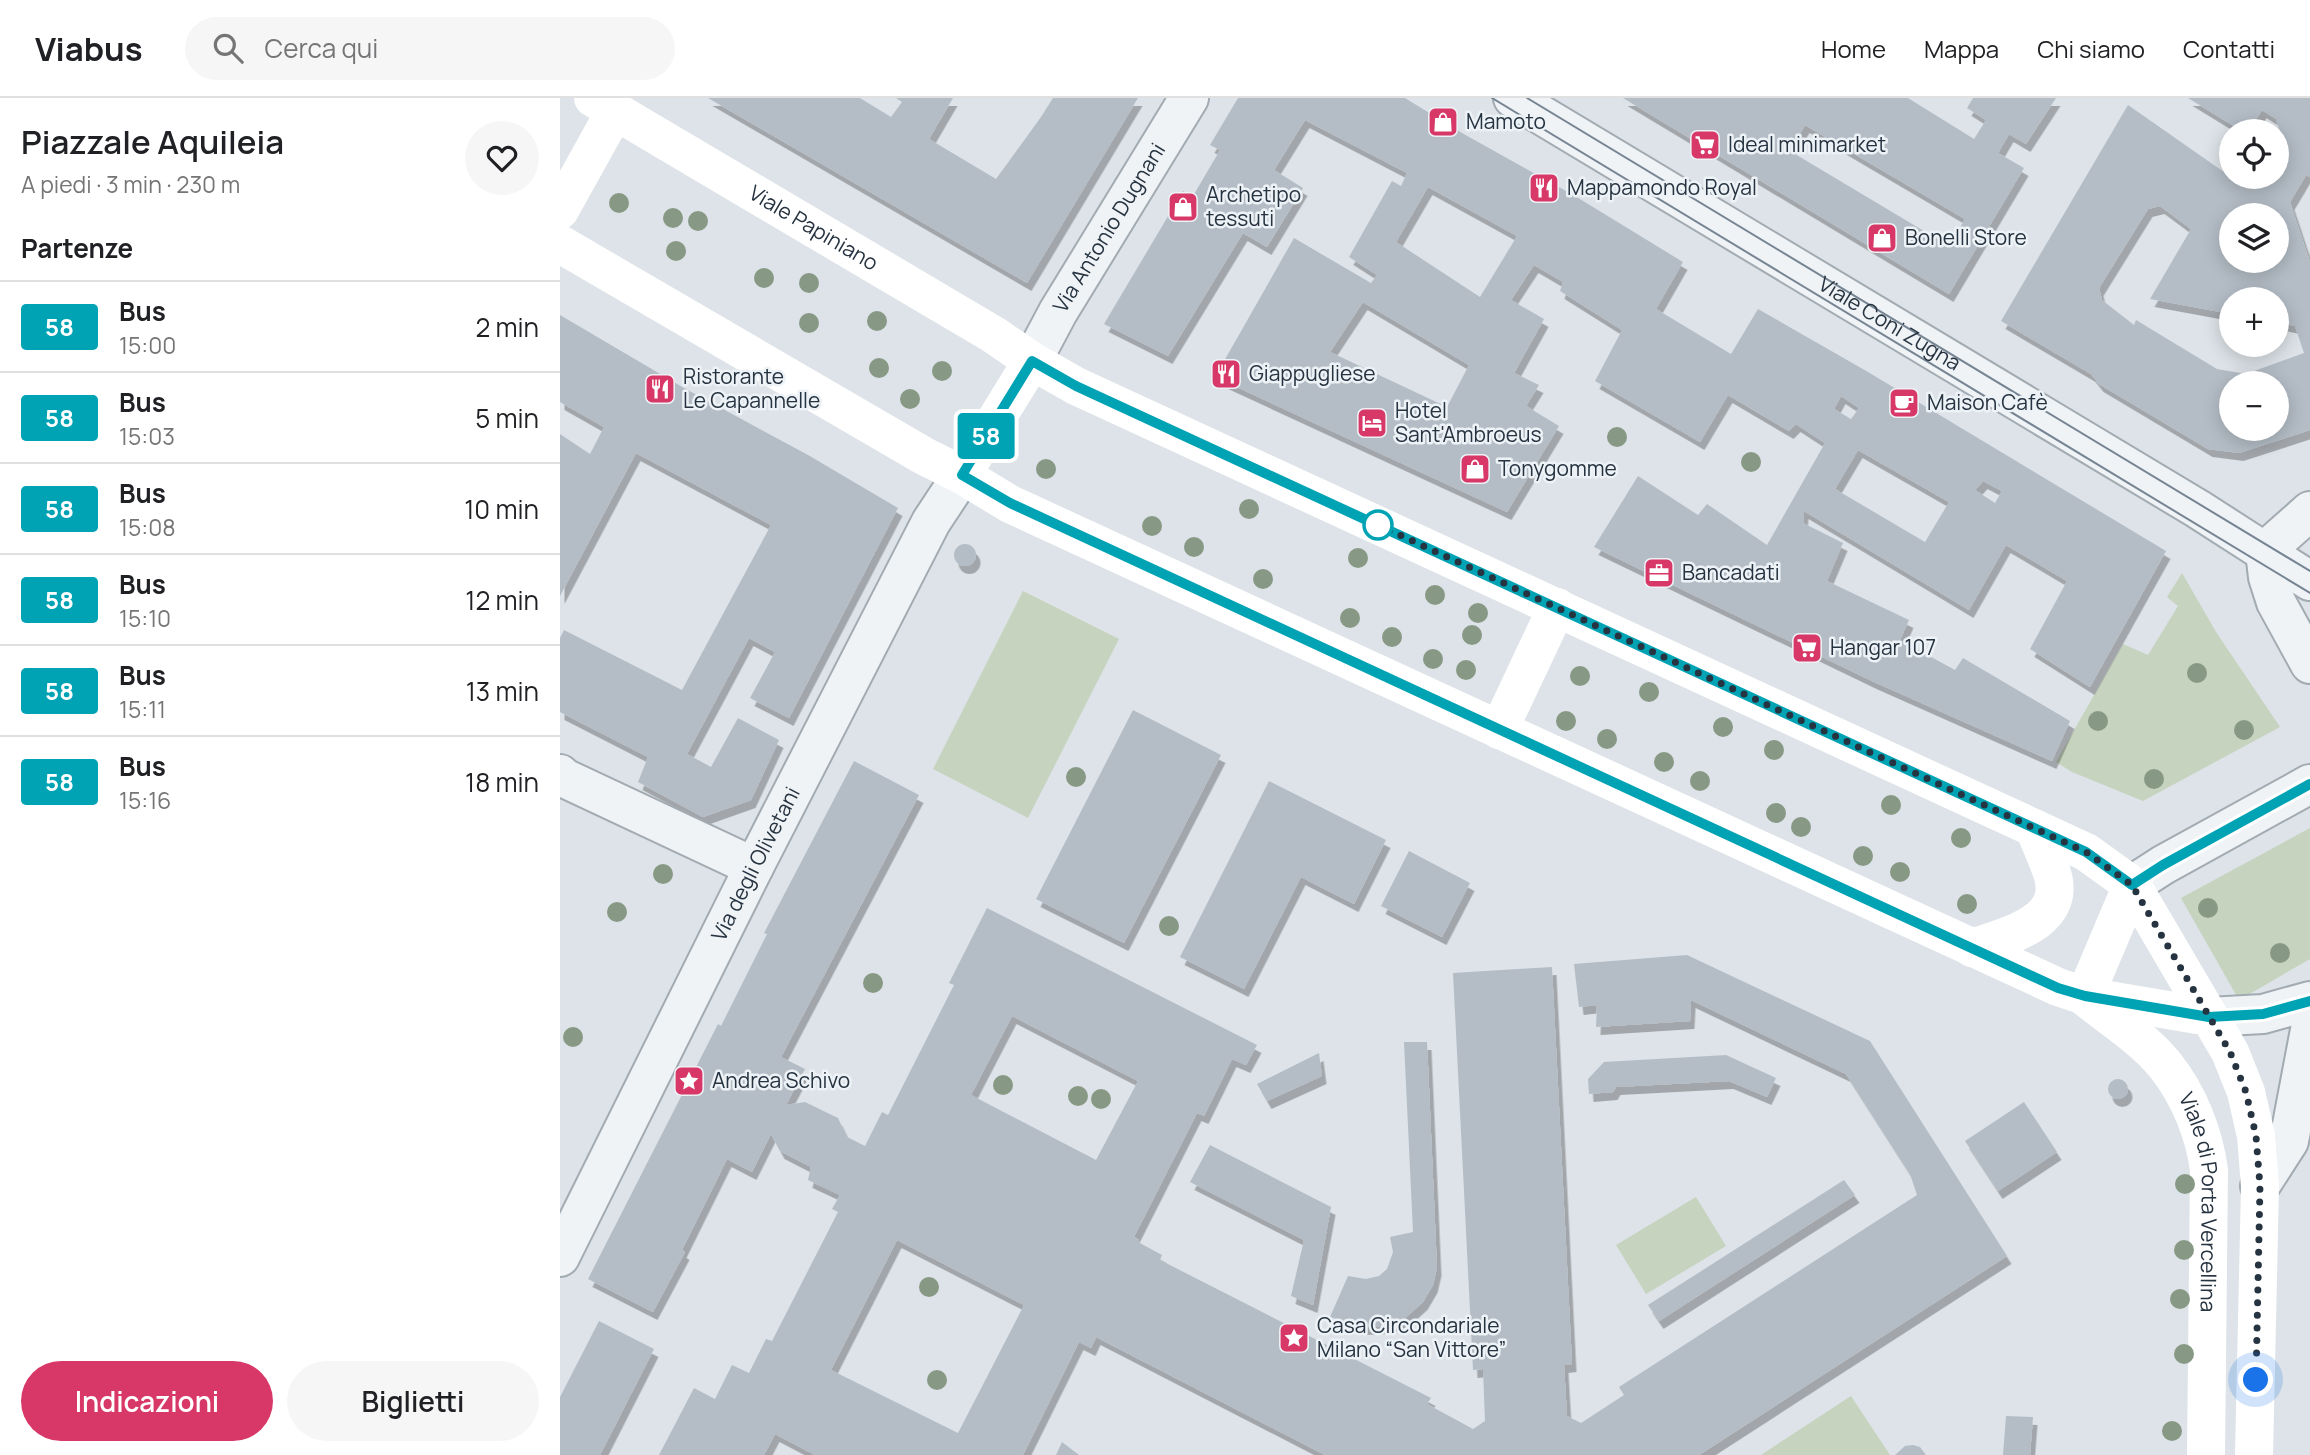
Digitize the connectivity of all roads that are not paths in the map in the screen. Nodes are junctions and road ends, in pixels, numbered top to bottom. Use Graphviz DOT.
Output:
graph roads {
  1 [pos="1189,98"];
  2 [pos="1513,98"];
  3 [pos="604,104"];
  4 [pos="560,210"];
  5 [pos="560,244"];
  6 [pos="1032,361"];
  7 [pos="962,475"];
  8 [pos="2310,511"];
  9 [pos="2265,551"];
  10 [pos="2310,580"];
  11 [pos="1557,607"];
  12 [pos="2310,664"];
  13 [pos="1499,730"];
  14 [pos="561,775"];
  15 [pos="2310,784"];
  16 [pos="2034,828"];
  17 [pos="754,867"];
  18 [pos="2132,885"];
  19 [pos="1972,948"];
  20 [pos="2085,996"];
  21 [pos="2310,1001"];
  22 [pos="2209,1017"];
  23 [pos="2310,1030"];
  24 [pos="2260,1186"];
  25 [pos="563,1243"];
  26 [pos="2206,1455"];
  27 [pos="2254,1455"];
  1 -- 6 [label="street, Via Antonio Dugnani"];
  2 -- 9 [label="street, Viale Coni Zugna"];
  3 -- 4 [label="main road"];
  3 -- 6 [label="main road, Viale Papiniano"];
  5 -- 7 [label="main road"];
  6 -- 7 [label="main road"];
  6 -- 11 [label="main road, Viale Papiniano"];
  7 -- 13 [label="main road"];
  7 -- 17 [label="street, Via degli Olivetani"];
  8 -- 9 [label="street"];
  9 -- 10 [label="street, Viale Coni Zugna"];
  9 -- 12 [label="street"];
  11 -- 13 [label="main road"];
  11 -- 16 [label="main road, Viale Papiniano"];
  13 -- 19 [label="main road"];
  14 -- 17 [label="street"];
  15 -- 18 [label="street"];
  16 -- 18 [label="main road, Viale Papiniano"];
  16 -- 19 [label="main road"];
  17 -- 25 [label="street, Via degli Olivetani"];
  18 -- 20 [label="main road"];
  18 -- 22 [label="main road"];
  19 -- 20 [label="main road"];
  20 -- 22 [label="main road"];
  20 -- 26 [label="main road, Viale di Porta Vercellina"];
  21 -- 22 [label="street"];
  22 -- 24 [label="main road"];
  23 -- 24 [label="street"];
  24 -- 27 [label="main road"];
}
